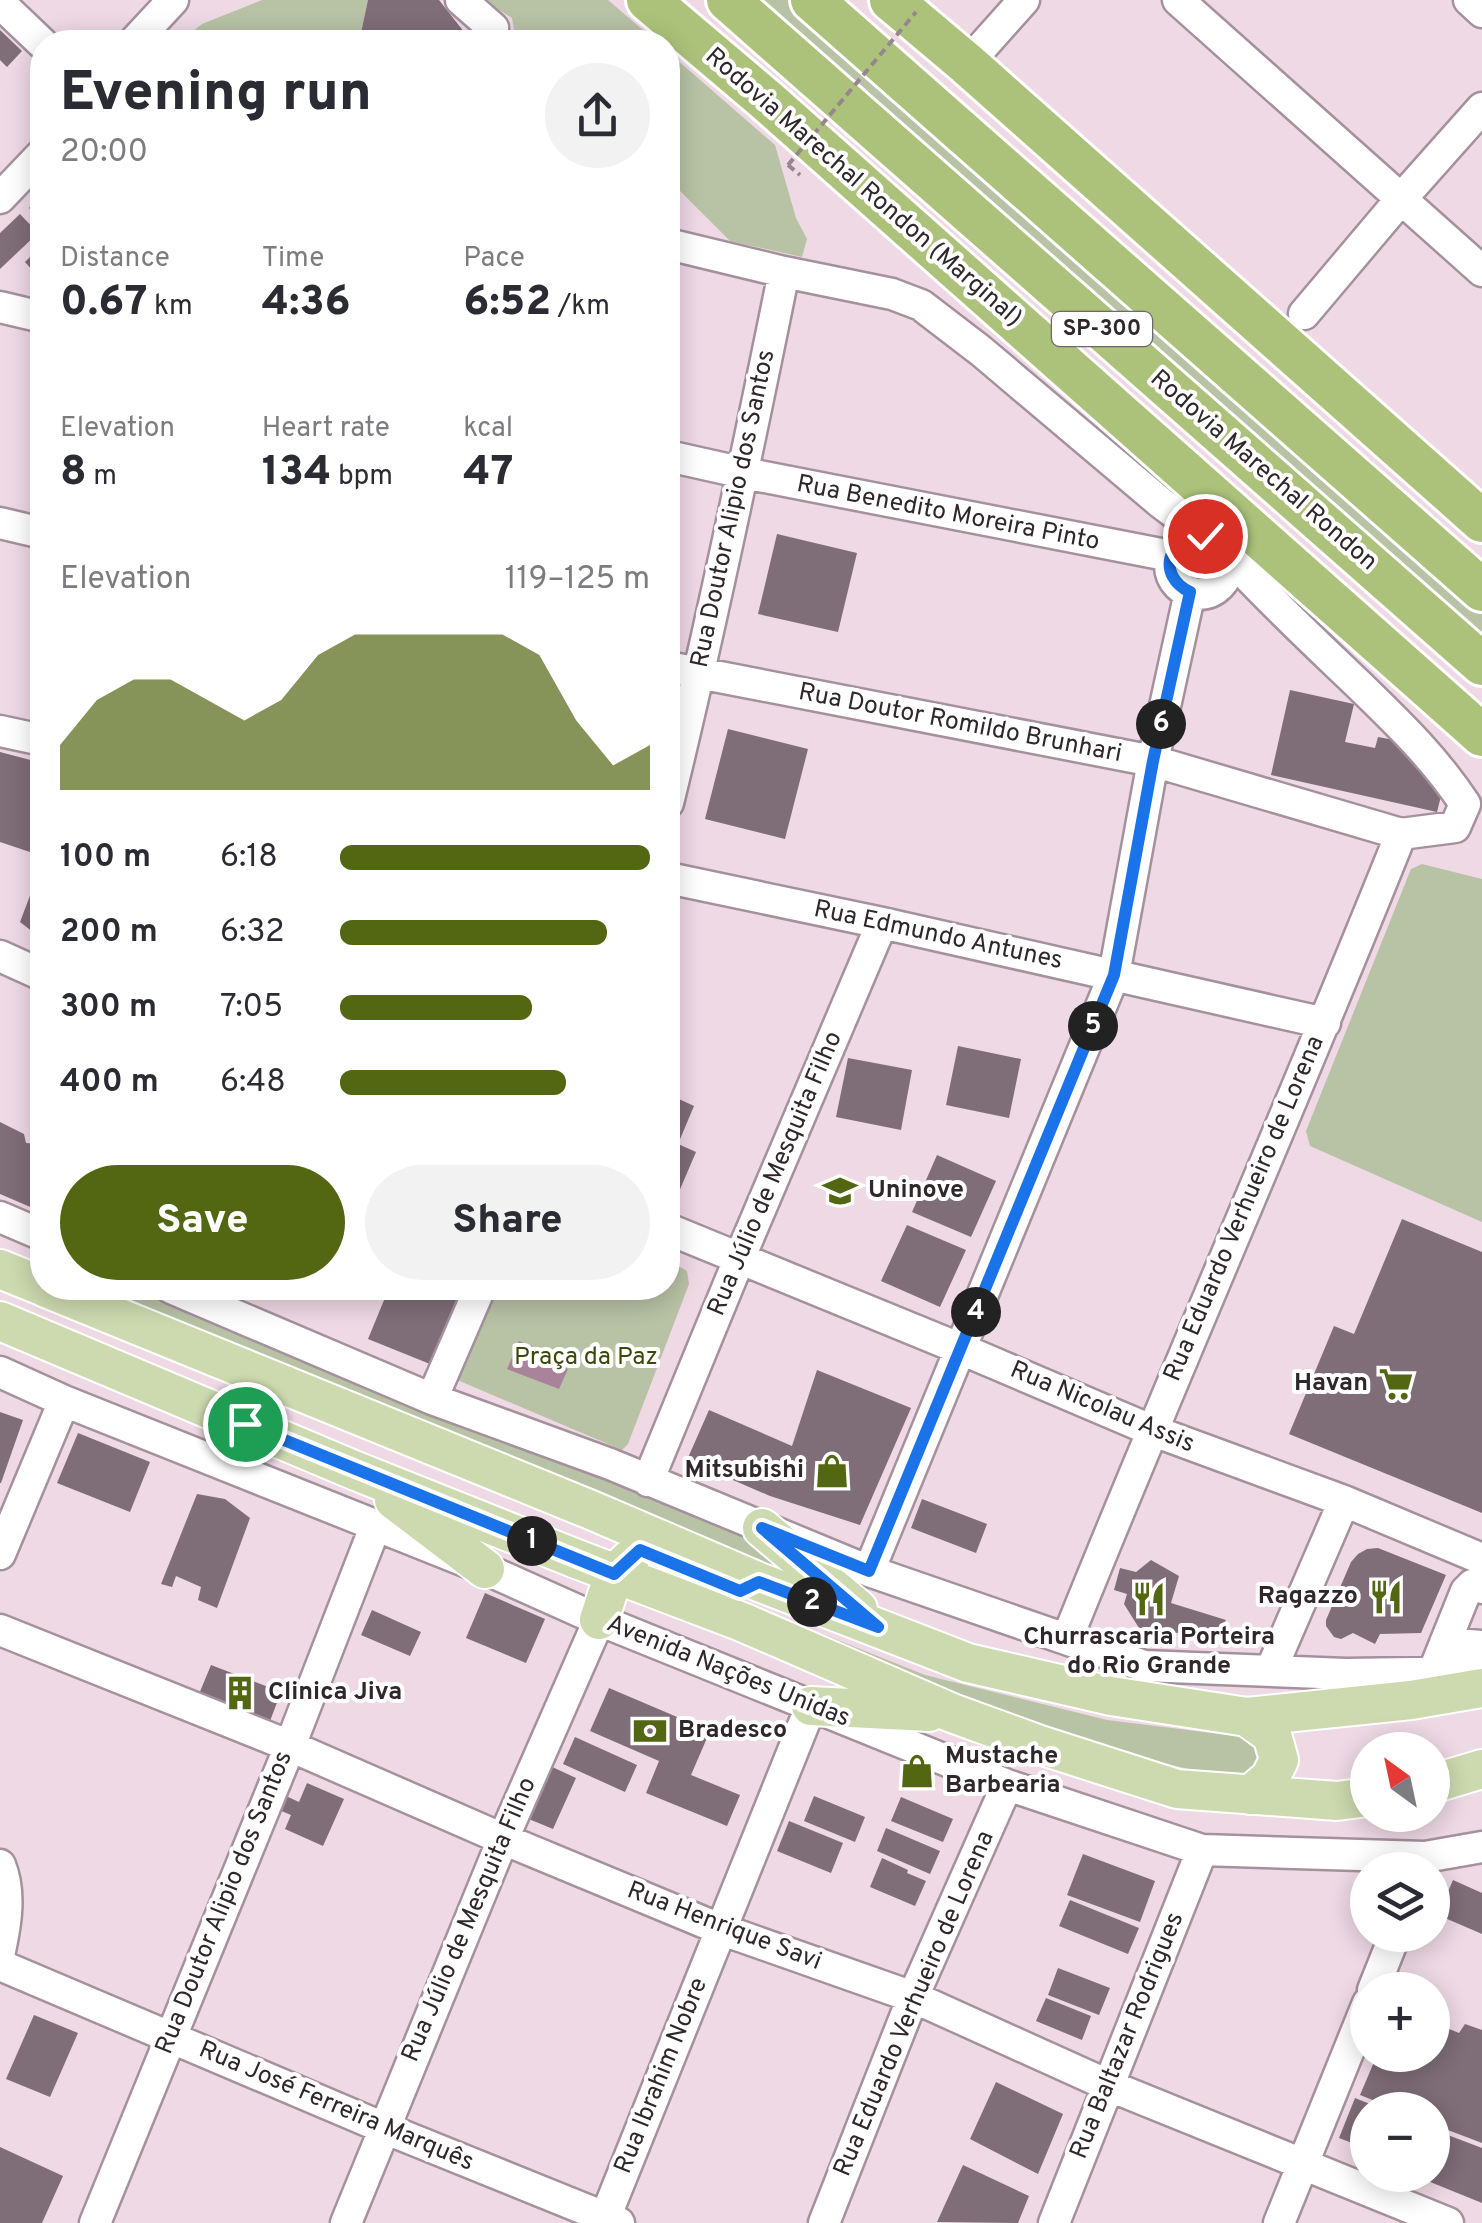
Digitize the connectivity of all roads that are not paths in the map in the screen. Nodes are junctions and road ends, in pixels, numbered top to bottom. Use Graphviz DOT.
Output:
graph roads {
  1 [pos="173,0"];
  2 [pos="461,0"];
  3 [pos="648,0"];
  4 [pos="728,0"];
  5 [pos="812,0"];
  6 [pos="1024,0"];
  7 [pos="1178,0"];
  8 [pos="1468,0"];
  9 [pos="0,3"];
  10 [pos="904,6"];
  11 [pos="1482,12"];
  12 [pos="145,30"];
  13 [pos="487,30"];
  14 [pos="30,32"];
  15 [pos="967,64"];
  16 [pos="1482,108"];
  17 [pos="30,167"];
  18 [pos="0,198"];
  19 [pos="1400,199"];
  20 [pos="680,247"];
  21 [pos="784,272"];
  22 [pos="1482,272"];
  23 [pos="0,307"];
  24 [pos="30,314"];
  25 [pos="1304,314"];
  26 [pos="680,459"];
  27 [pos="744,474"];
  28 [pos="1162,503"];
  29 [pos="1482,521"];
  30 [pos="0,523"];
  31 [pos="30,529"];
  32 [pos="1174,552"];
  33 [pos="1218,557"];
  34 [pos="1482,590"];
  35 [pos="1190,592"];
  36 [pos="1482,664"];
  37 [pos="680,670"];
  38 [pos="699,674"];
  39 [pos="0,730"];
  40 [pos="1482,735"];
  41 [pos="30,737"];
  42 [pos="680,753"];
  43 [pos="1153,761"];
  44 [pos="1401,834"];
  45 [pos="680,881"];
  46 [pos="882,923"];
  47 [pos="0,956"];
  48 [pos="30,970"];
  49 [pos="1114,975"];
  50 [pos="1325,1023"];
  51 [pos="0,1217"];
  52 [pos="30,1230"];
  53 [pos="680,1234"];
  54 [pos="0,1255"];
  55 [pos="30,1256"];
  56 [pos="740,1257"];
  57 [pos="0,1269"];
  58 [pos="30,1281"];
  59 [pos="76,1300"];
  60 [pos="199,1300"];
  61 [pos="475,1300"];
  62 [pos="7,1327"];
  63 [pos="962,1349"];
  64 [pos="0,1372"];
  65 [pos="432,1399"];
  66 [pos="64,1401"];
  67 [pos="1150,1430"];
  68 [pos="356,1471"];
  69 [pos="648,1482"];
  70 [pos="1344,1502"];
  71 [pos="375,1527"];
  72 [pos="762,1528"];
  73 [pos="0,1554"];
  74 [pos="1482,1559"];
  75 [pos="485,1569"];
  76 [pos="869,1571"];
  77 [pos="614,1574"];
  78 [pos="759,1582"];
  79 [pos="1482,1588"];
  80 [pos="599,1620"];
  81 [pos="878,1627"];
  82 [pos="0,1630"];
  83 [pos="1067,1640"];
  84 [pos="1445,1644"];
  85 [pos="1482,1646"];
  86 [pos="1271,1670"];
  87 [pos="1482,1672"];
  88 [pos="1434,1673"];
  89 [pos="1482,1688"];
  90 [pos="812,1706"];
  91 [pos="952,1713"];
  92 [pos="1247,1717"];
  93 [pos="290,1746"];
  94 [pos="1482,1769"];
  95 [pos="1450,1779"];
  96 [pos="1007,1786"];
  97 [pos="1250,1796"];
  98 [pos="1350,1799"];
  99 [pos="503,1838"];
  100 [pos="1482,1847"];
  101 [pos="1202,1850"];
  102 [pos="1450,1856"];
  103 [pos="1350,1859"];
  104 [pos="0,1865"];
  105 [pos="720,1929"];
  106 [pos="0,1950"];
  107 [pos="0,1964"];
  108 [pos="913,1997"];
  109 [pos="170,2038"];
  110 [pos="1350,2049"];
  111 [pos="1110,2086"];
  112 [pos="384,2128"];
  113 [pos="1304,2165"];
  114 [pos="609,2221"];
  115 [pos="95,2223"];
  116 [pos="346,2223"];
  117 [pos="824,2223"];
  118 [pos="1054,2223"];
  119 [pos="1278,2223"];
  120 [pos="1448,2223"];
  1 -- 12 [label="street"];
  2 -- 13 [label="street"];
  3 -- 40 [label="highway, Rodovia Marechal Rondon (Marginal)"];
  4 -- 36 [label="highway, Rodovia Marechal Rondon / SP-300"];
  5 -- 34 [label="highway, SP-300"];
  6 -- 15 [label="street"];
  7 -- 19 [label="street"];
  8 -- 11 [label="street"];
  9 -- 14 [label="street"];
  10 -- 15 [label="highway"];
  15 -- 29 [label="highway"];
  16 -- 19 [label="street"];
  17 -- 18 [label="street"];
  19 -- 22 [label="street"];
  19 -- 25 [label="street"];
  20 -- 21 [label="street, Rua Doutor Romildo Brunhari"];
  21 -- 27 [label="street, Rua Doutor Alipio dos Santos"];
  21 -- 28 [label="street, Rua Doutor Romildo Brunhari"];
  23 -- 24 [label="street"];
  26 -- 27 [label="street, Rua Benedito Moreira Pinto"];
  27 -- 32 [label="street, Rua Benedito Moreira Pinto"];
  27 -- 38 [label="street, Rua Doutor Alipio dos Santos"];
  28 -- 32 [label="street"];
  28 -- 33 [label="street, Rua Doutor Romildo Brunhari"];
  30 -- 31 [label="street"];
  32 -- 33 [label="street"];
  32 -- 35 [label="street"];
  33 -- 35 [label="street"];
  33 -- 44 [label="street, Rua Doutor Romildo Brunhari"];
  35 -- 43 [label="street"];
  37 -- 38 [label="street, Rua Doutor Romildo Brunhari"];
  38 -- 42 [label="street, Rua Doutor Alipio dos Santos"];
  38 -- 43 [label="street, Rua Doutor Romildo Brunhari"];
  39 -- 41 [label="street"];
  43 -- 44 [label="street, Rua Doutor Romildo Brunhari"];
  43 -- 49 [label="street"];
  44 -- 50 [label="street, Rua Eduardo Verhueiro de Lorena"];
  45 -- 46 [label="street, Rua Edmundo Antunes"];
  46 -- 49 [label="street, Rua Edmundo Antunes"];
  46 -- 56 [label="street, Rua Júlio de Mesquita Filho"];
  47 -- 48 [label="street"];
  49 -- 50 [label="street, Rua Edmundo Antunes"];
  49 -- 63 [label="street"];
  50 -- 67 [label="street, Rua Eduardo Verhueiro de Lorena"];
  51 -- 52 [label="street"];
  53 -- 56 [label="street, Rua Nicolau Assis"];
  54 -- 55 [label="main road"];
  56 -- 63 [label="street, Rua Nicolau Assis"];
  56 -- 69 [label="street, Rua Júlio de Mesquita Filho"];
  57 -- 58 [label="main road"];
  59 -- 78 [label="main road"];
  60 -- 65 [label="street"];
  61 -- 65 [label="street"];
  62 -- 68 [label="main road, Avenida Nações Unidas"];
  63 -- 67 [label="street, Rua Nicolau Assis"];
  63 -- 76 [label="street"];
  64 -- 66 [label="street, Avenida Nações Unidas"];
  65 -- 69 [label="street"];
  66 -- 71 [label="street, Avenida Nações Unidas"];
  66 -- 73 [label="street"];
  67 -- 70 [label="street, Rua Nicolau Assis"];
  67 -- 83 [label="street, Rua Eduardo Verhueiro de Lorena"];
  68 -- 75 [label="main road"];
  68 -- 77 [label="main road, Avenida Nações Unidas"];
  69 -- 72 [label="street"];
  70 -- 74 [label="street, Rua Nicolau Assis"];
  70 -- 86 [label="street"];
  71 -- 75 [label="street, Avenida Nações Unidas"];
  71 -- 93 [label="street, Rua Doutor Alipio dos Santos"];
  72 -- 76 [label="street"];
  72 -- 81 [label="main road"];
  75 -- 80 [label="street, Avenida Nações Unidas"];
  76 -- 83 [label="street"];
  77 -- 78 [label="main road"];
  77 -- 80 [label="main road"];
  77 -- 91 [label="main road, Avenida Nações Unidas"];
  78 -- 81 [label="main road"];
  79 -- 84 [label="street"];
  80 -- 90 [label="street, Avenida Nações Unidas"];
  80 -- 99 [label="street, Rua Júlio de Mesquita Filho"];
  81 -- 92 [label="main road"];
  82 -- 93 [label="street, Rua Henrique Savi"];
  83 -- 86 [label="street"];
  84 -- 85 [label="street"];
  84 -- 88 [label="street"];
  86 -- 88 [label="street"];
  87 -- 88 [label="street"];
  89 -- 92 [label="main road"];
  90 -- 91 [label="main road"];
  90 -- 96 [label="street, Avenida Nações Unidas"];
  90 -- 105 [label="street, Rua Ibrahim Nobre"];
  91 -- 97 [label="main road, Avenida Nações Unidas"];
  92 -- 97 [label="main road"];
  93 -- 99 [label="street, Rua Henrique Savi"];
  93 -- 109 [label="street, Rua Doutor Alipio dos Santos"];
  94 -- 95 [label="main road"];
  96 -- 101 [label="street, Avenida Nações Unidas"];
  96 -- 108 [label="street, Rua Eduardo Verhueiro de Lorena"];
  97 -- 98 [label="main road, Avenida Nações Unidas"];
  99 -- 105 [label="street, Rua Henrique Savi"];
  99 -- 112 [label="street, Rua Júlio de Mesquita Filho"];
  100 -- 102 [label="street, Avenida Nações Unidas"];
  101 -- 103 [label="street, Avenida Nações Unidas"];
  101 -- 111 [label="street, Rua Baltazar Rodrigues"];
  104 -- 106 [label="street"];
  105 -- 108 [label="street, Rua Henrique Savi"];
  105 -- 114 [label="street, Rua Ibrahim Nobre"];
  107 -- 109 [label="street, Rua José Ferreira Marquês"];
  108 -- 111 [label="street, Rua Henrique Savi"];
  108 -- 117 [label="street, Rua Eduardo Verhueiro de Lorena"];
  109 -- 112 [label="street, Rua José Ferreira Marquês"];
  109 -- 115 [label="street, Rua Doutor Alipio dos Santos"];
  110 -- 113 [label="street"];
  111 -- 113 [label="street, Rua Henrique Savi"];
  111 -- 118 [label="street, Rua Baltazar Rodrigues"];
  112 -- 114 [label="street, Rua José Ferreira Marquês"];
  112 -- 116 [label="street, Rua Júlio de Mesquita Filho"];
  113 -- 119 [label="street"];
  113 -- 120 [label="street, Rua Henrique Savi"];
}
